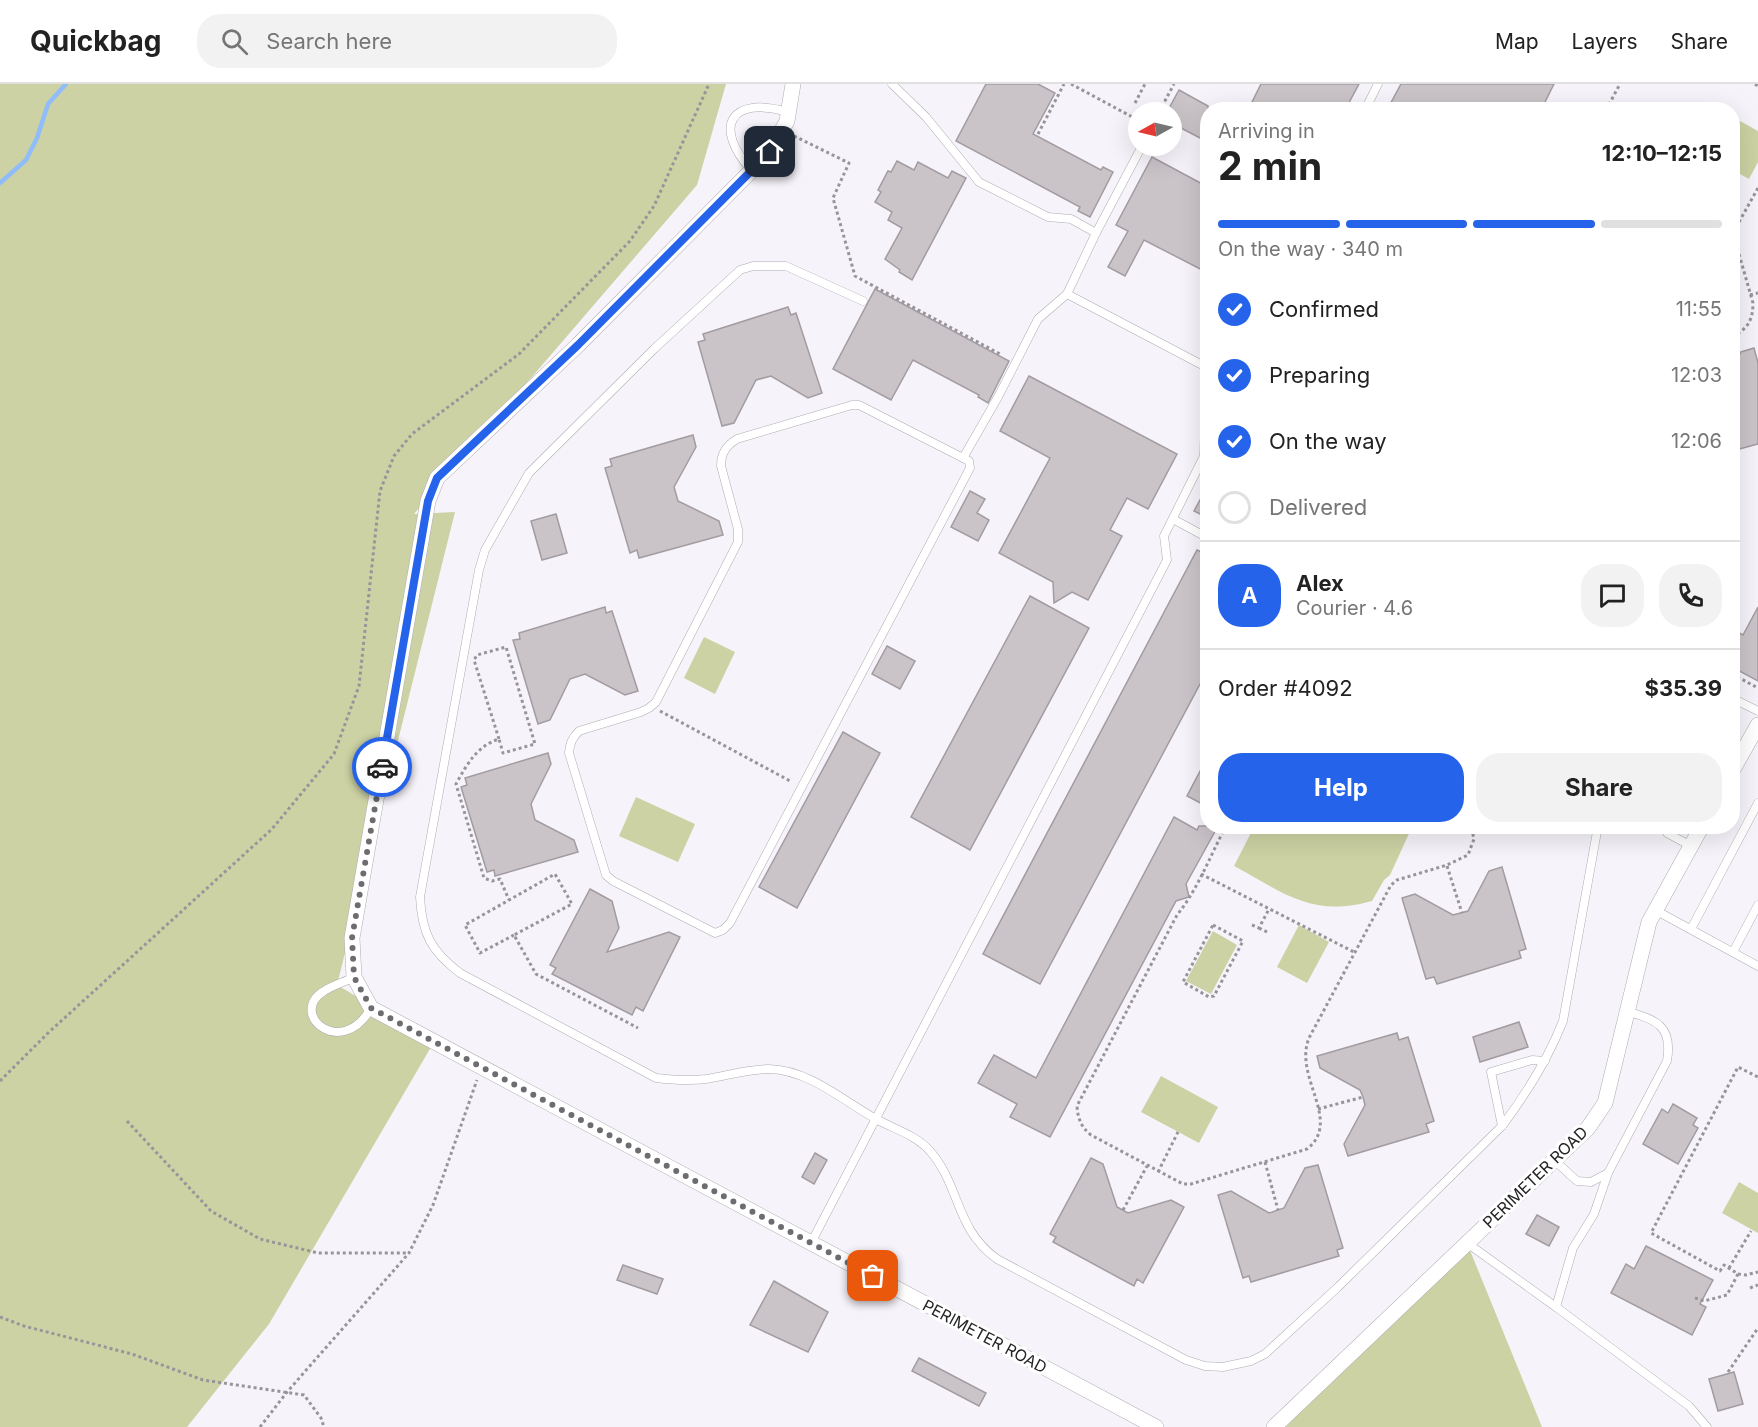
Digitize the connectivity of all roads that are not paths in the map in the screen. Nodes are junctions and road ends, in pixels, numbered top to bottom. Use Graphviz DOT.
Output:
graph roads {
  1 [pos="793,84"];
  2 [pos="892,84"];
  3 [pos="1378,84"];
  4 [pos="1369,102"];
  5 [pos="788,112"];
  6 [pos="1137,156"];
  7 [pos="752,171"];
  8 [pos="1096,233"];
  9 [pos="1067,294"];
  10 [pos="863,301"];
  11 [pos="1200,364"];
  12 [pos="963,458"];
  13 [pos="1200,464"];
  14 [pos="1173,519"];
  15 [pos="1200,534"];
  16 [pos="1740,702"];
  17 [pos="1758,711"];
  18 [pos="1758,725"];
  19 [pos="1740,757"];
  20 [pos="1758,803"];
  21 [pos="1597,834"];
  22 [pos="1669,834"];
  23 [pos="1698,834"];
  24 [pos="1691,846"];
  25 [pos="1758,905"];
  26 [pos="1655,910"];
  27 [pos="1691,929"];
  28 [pos="1733,952"];
  29 [pos="1758,966"];
  30 [pos="354,977"];
  31 [pos="371,1008"];
  32 [pos="1626,1011"];
  33 [pos="1545,1061"];
  34 [pos="875,1119"];
  35 [pos="1502,1126"];
  36 [pos="1554,1160"];
  37 [pos="1608,1173"];
  38 [pos="811,1243"];
  39 [pos="1467,1243"];
  40 [pos="1556,1307"];
  41 [pos="1156,1427"];
  42 [pos="1274,1427"];
  43 [pos="1707,1427"];
  1 -- 5 [label="street"];
  2 -- 8 [label="lane"];
  3 -- 4 [label="lane"];
  5 -- 7 [label="street"];
  5 -- 7 [label="lane"];
  6 -- 8 [label="lane"];
  7 -- 30 [label="street"];
  8 -- 9 [label="lane"];
  9 -- 11 [label="lane"];
  9 -- 12 [label="lane"];
  10 -- 34 [label="lane"];
  12 -- 12 [label="lane"];
  13 -- 14 [label="lane"];
  14 -- 15 [label="lane"];
  14 -- 34 [label="lane"];
  16 -- 17 [label="lane"];
  18 -- 19 [label="street"];
  20 -- 27 [label="lane"];
  21 -- 33 [label="lane"];
  22 -- 24 [label="lane"];
  23 -- 24 [label="street, PERIMETER ROAD"];
  24 -- 26 [label="street, PERIMETER ROAD"];
  25 -- 28 [label="lane"];
  26 -- 27 [label="lane"];
  26 -- 32 [label="street, PERIMETER ROAD"];
  27 -- 28 [label="lane"];
  28 -- 29 [label="lane"];
  30 -- 31 [label="street"];
  30 -- 31 [label="lane"];
  31 -- 38 [label="street, PERIMETER ROAD"];
  32 -- 36 [label="street, PERIMETER ROAD"];
  32 -- 37 [label="lane"];
  33 -- 35 [label="lane"];
  33 -- 35 [label="lane"];
  34 -- 35 [label="lane"];
  34 -- 38 [label="lane"];
  36 -- 37 [label="lane"];
  36 -- 39 [label="street, PERIMETER ROAD"];
  37 -- 40 [label="lane"];
  38 -- 41 [label="street, PERIMETER ROAD"];
  39 -- 40 [label="lane"];
  39 -- 42 [label="street, PERIMETER ROAD"];
  40 -- 43 [label="lane"];
}
